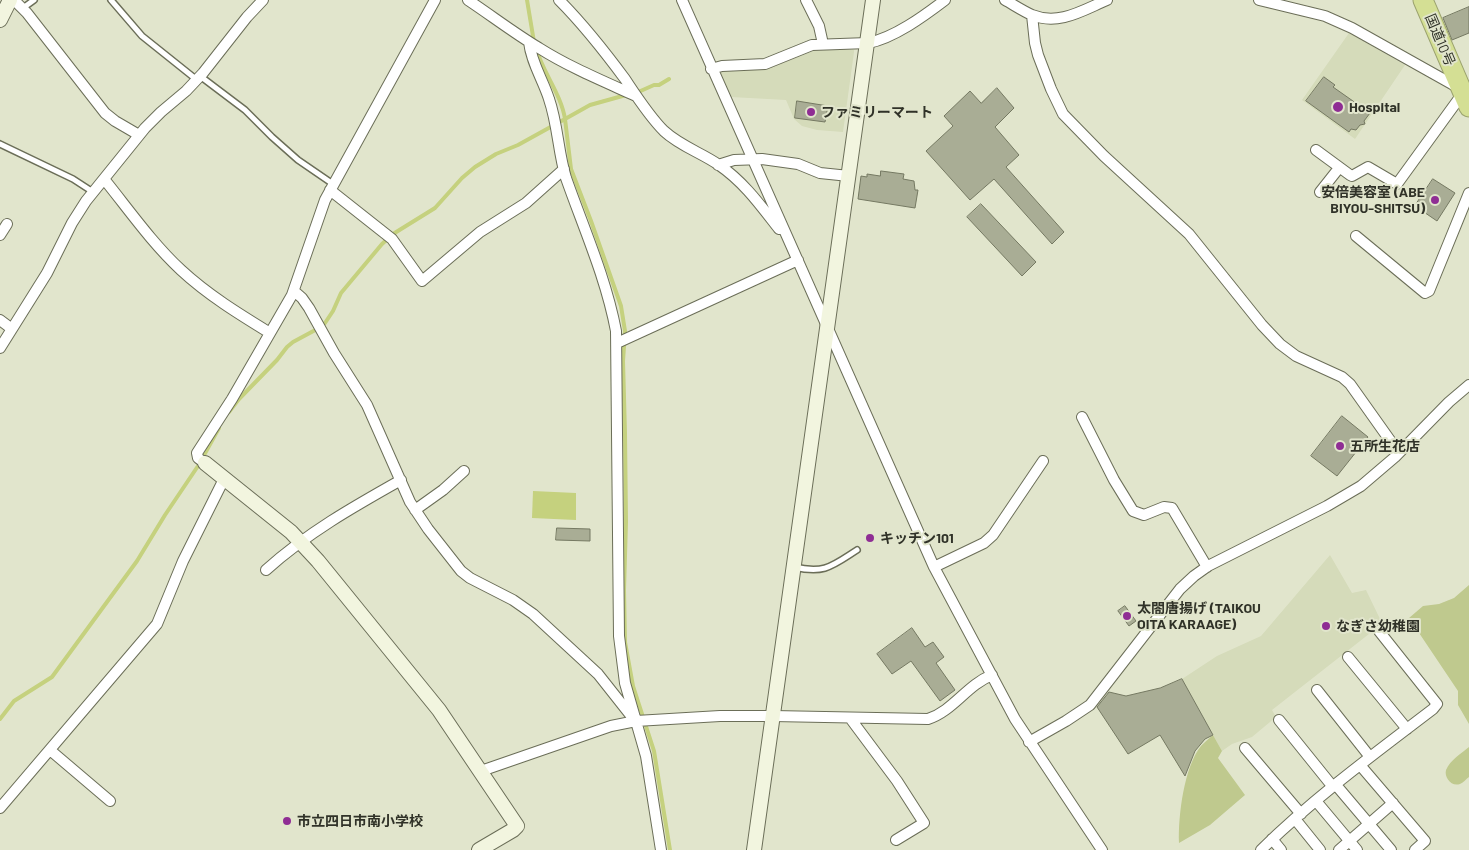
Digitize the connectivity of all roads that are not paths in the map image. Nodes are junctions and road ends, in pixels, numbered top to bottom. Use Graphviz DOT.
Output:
graph roads {
  1 [pos="10,0"];
  2 [pos="14,0"];
  3 [pos="34,0"];
  4 [pos="111,0"];
  5 [pos="263,0"];
  6 [pos="435,0"];
  7 [pos="468,0"];
  8 [pos="559,0"];
  9 [pos="682,0"];
  10 [pos="806,0"];
  11 [pos="873,0"];
  12 [pos="945,0"];
  13 [pos="1005,0"];
  14 [pos="1107,0"];
  15 [pos="1259,0"];
  16 [pos="1423,0"];
  17 [pos="23,8"];
  18 [pos="1032,15"];
  19 [pos="0,20"];
  20 [pos="529,42"];
  21 [pos="868,43"];
  22 [pos="823,44"];
  23 [pos="711,69"];
  24 [pos="199,78"];
  25 [pos="637,96"];
  26 [pos="1465,96"];
  27 [pos="139,135"];
  28 [pos="0,144"];
  29 [pos="1316,150"];
  30 [pos="752,159"];
  31 [pos="718,164"];
  32 [pos="1339,168"];
  33 [pos="564,169"];
  34 [pos="849,176"];
  35 [pos="104,179"];
  36 [pos="332,187"];
  37 [pos="93,192"];
  38 [pos="1320,192"];
  39 [pos="1469,193"];
  40 [pos="7,224"];
  41 [pos="0,234"];
  42 [pos="1356,236"];
  43 [pos="790,242"];
  44 [pos="798,260"];
  45 [pos="294,291"];
  46 [pos="0,320"];
  47 [pos="828,327"];
  48 [pos="12,329"];
  49 [pos="270,333"];
  50 [pos="617,344"];
  51 [pos="0,348"];
  52 [pos="1469,385"];
  53 [pos="1082,417"];
  54 [pos="1399,453"];
  55 [pos="1043,461"];
  56 [pos="205,463"];
  57 [pos="464,470"];
  58 [pos="224,479"];
  59 [pos="401,480"];
  60 [pos="415,510"];
  61 [pos="300,541"];
  62 [pos="857,550"];
  63 [pos="794,567"];
  64 [pos="934,567"];
  65 [pos="1207,567"];
  66 [pos="266,570"];
  67 [pos="1380,631"];
  68 [pos="1348,657"];
  69 [pos="992,675"];
  70 [pos="1317,690"];
  71 [pos="773,716"];
  72 [pos="850,718"];
  73 [pos="1279,720"];
  74 [pos="637,721"];
  75 [pos="1407,729"];
  76 [pos="1029,742"];
  77 [pos="1246,748"];
  78 [pos="50,750"];
  79 [pos="1370,757"];
  80 [pos="1360,765"];
  81 [pos="481,771"];
  82 [pos="1334,786"];
  83 [pos="110,801"];
  84 [pos="1316,801"];
  85 [pos="1393,803"];
  86 [pos="0,808"];
  87 [pos="1298,816"];
  88 [pos="1369,824"];
  89 [pos="896,840"];
  90 [pos="1272,840"];
  91 [pos="1350,841"];
  92 [pos="479,850"];
  93 [pos="661,850"];
  94 [pos="754,850"];
  95 [pos="1102,850"];
  96 [pos="1261,850"];
  97 [pos="1281,850"];
  98 [pos="1320,850"];
  99 [pos="1340,850"];
  100 [pos="1357,850"];
  101 [pos="1391,850"];
  102 [pos="1415,850"];
  1 -- 19 [label="street"];
  2 -- 17 [label="street"];
  3 -- 17 [label="lane"];
  4 -- 24 [label="lane"];
  5 -- 24 [label="street"];
  6 -- 36 [label="street"];
  7 -- 20 [label="street"];
  8 -- 25 [label="street"];
  9 -- 23 [label="street"];
  10 -- 22 [label="street"];
  11 -- 21 [label="street"];
  12 -- 21 [label="street"];
  13 -- 18 [label="street"];
  14 -- 18 [label="street"];
  15 -- 26 [label="street"];
  16 -- 26 [label="highway, 国道10号"];
  17 -- 27 [label="street"];
  18 -- 54 [label="street"];
  20 -- 25 [label="street"];
  20 -- 33 [label="street"];
  21 -- 22 [label="street"];
  21 -- 34 [label="street"];
  22 -- 23 [label="street"];
  23 -- 30 [label="street"];
  24 -- 27 [label="street"];
  24 -- 36 [label="lane"];
  25 -- 31 [label="street"];
  26 -- 32 [label="street"];
  27 -- 35 [label="street"];
  28 -- 37 [label="lane"];
  29 -- 32 [label="street"];
  30 -- 31 [label="street"];
  30 -- 34 [label="street"];
  30 -- 43 [label="street"];
  31 -- 43 [label="street"];
  32 -- 38 [label="street"];
  33 -- 36 [label="street"];
  33 -- 50 [label="street"];
  34 -- 47 [label="street"];
  35 -- 37 [label="street"];
  35 -- 49 [label="street"];
  36 -- 45 [label="street"];
  37 -- 48 [label="street"];
  39 -- 42 [label="street"];
  40 -- 41 [label="street"];
  43 -- 44 [label="street"];
  44 -- 47 [label="street"];
  44 -- 50 [label="street"];
  45 -- 49 [label="street"];
  45 -- 59 [label="street"];
  46 -- 48 [label="street"];
  47 -- 63 [label="street"];
  47 -- 64 [label="street"];
  48 -- 51 [label="street"];
  49 -- 56 [label="street"];
  50 -- 74 [label="street"];
  52 -- 54 [label="street"];
  53 -- 65 [label="street"];
  54 -- 65 [label="street"];
  55 -- 64 [label="street"];
  56 -- 58 [label="street"];
  57 -- 60 [label="street"];
  58 -- 61 [label="street"];
  58 -- 78 [label="street"];
  59 -- 60 [label="street"];
  59 -- 61 [label="street"];
  60 -- 74 [label="street"];
  61 -- 66 [label="street"];
  61 -- 81 [label="street"];
  62 -- 63 [label="lane"];
  63 -- 71 [label="street"];
  64 -- 69 [label="street"];
  65 -- 76 [label="street"];
  67 -- 75 [label="street"];
  68 -- 75 [label="street"];
  69 -- 72 [label="street"];
  69 -- 76 [label="street"];
  70 -- 79 [label="street"];
  71 -- 72 [label="street"];
  71 -- 74 [label="street"];
  71 -- 94 [label="street"];
  72 -- 89 [label="street"];
  73 -- 82 [label="street"];
  74 -- 81 [label="street"];
  74 -- 93 [label="street"];
  75 -- 79 [label="street"];
  76 -- 95 [label="street"];
  77 -- 87 [label="street"];
  78 -- 83 [label="street"];
  78 -- 86 [label="street"];
  79 -- 80 [label="street"];
  80 -- 82 [label="street"];
  80 -- 85 [label="street"];
  81 -- 92 [label="street"];
  82 -- 84 [label="street"];
  82 -- 88 [label="street"];
  84 -- 87 [label="street"];
  84 -- 91 [label="street"];
  85 -- 88 [label="street"];
  85 -- 102 [label="street"];
  87 -- 90 [label="street"];
  87 -- 98 [label="street"];
  88 -- 91 [label="street"];
  88 -- 101 [label="street"];
  90 -- 96 [label="street"];
  90 -- 97 [label="street"];
  91 -- 99 [label="street"];
  91 -- 100 [label="street"];
}
